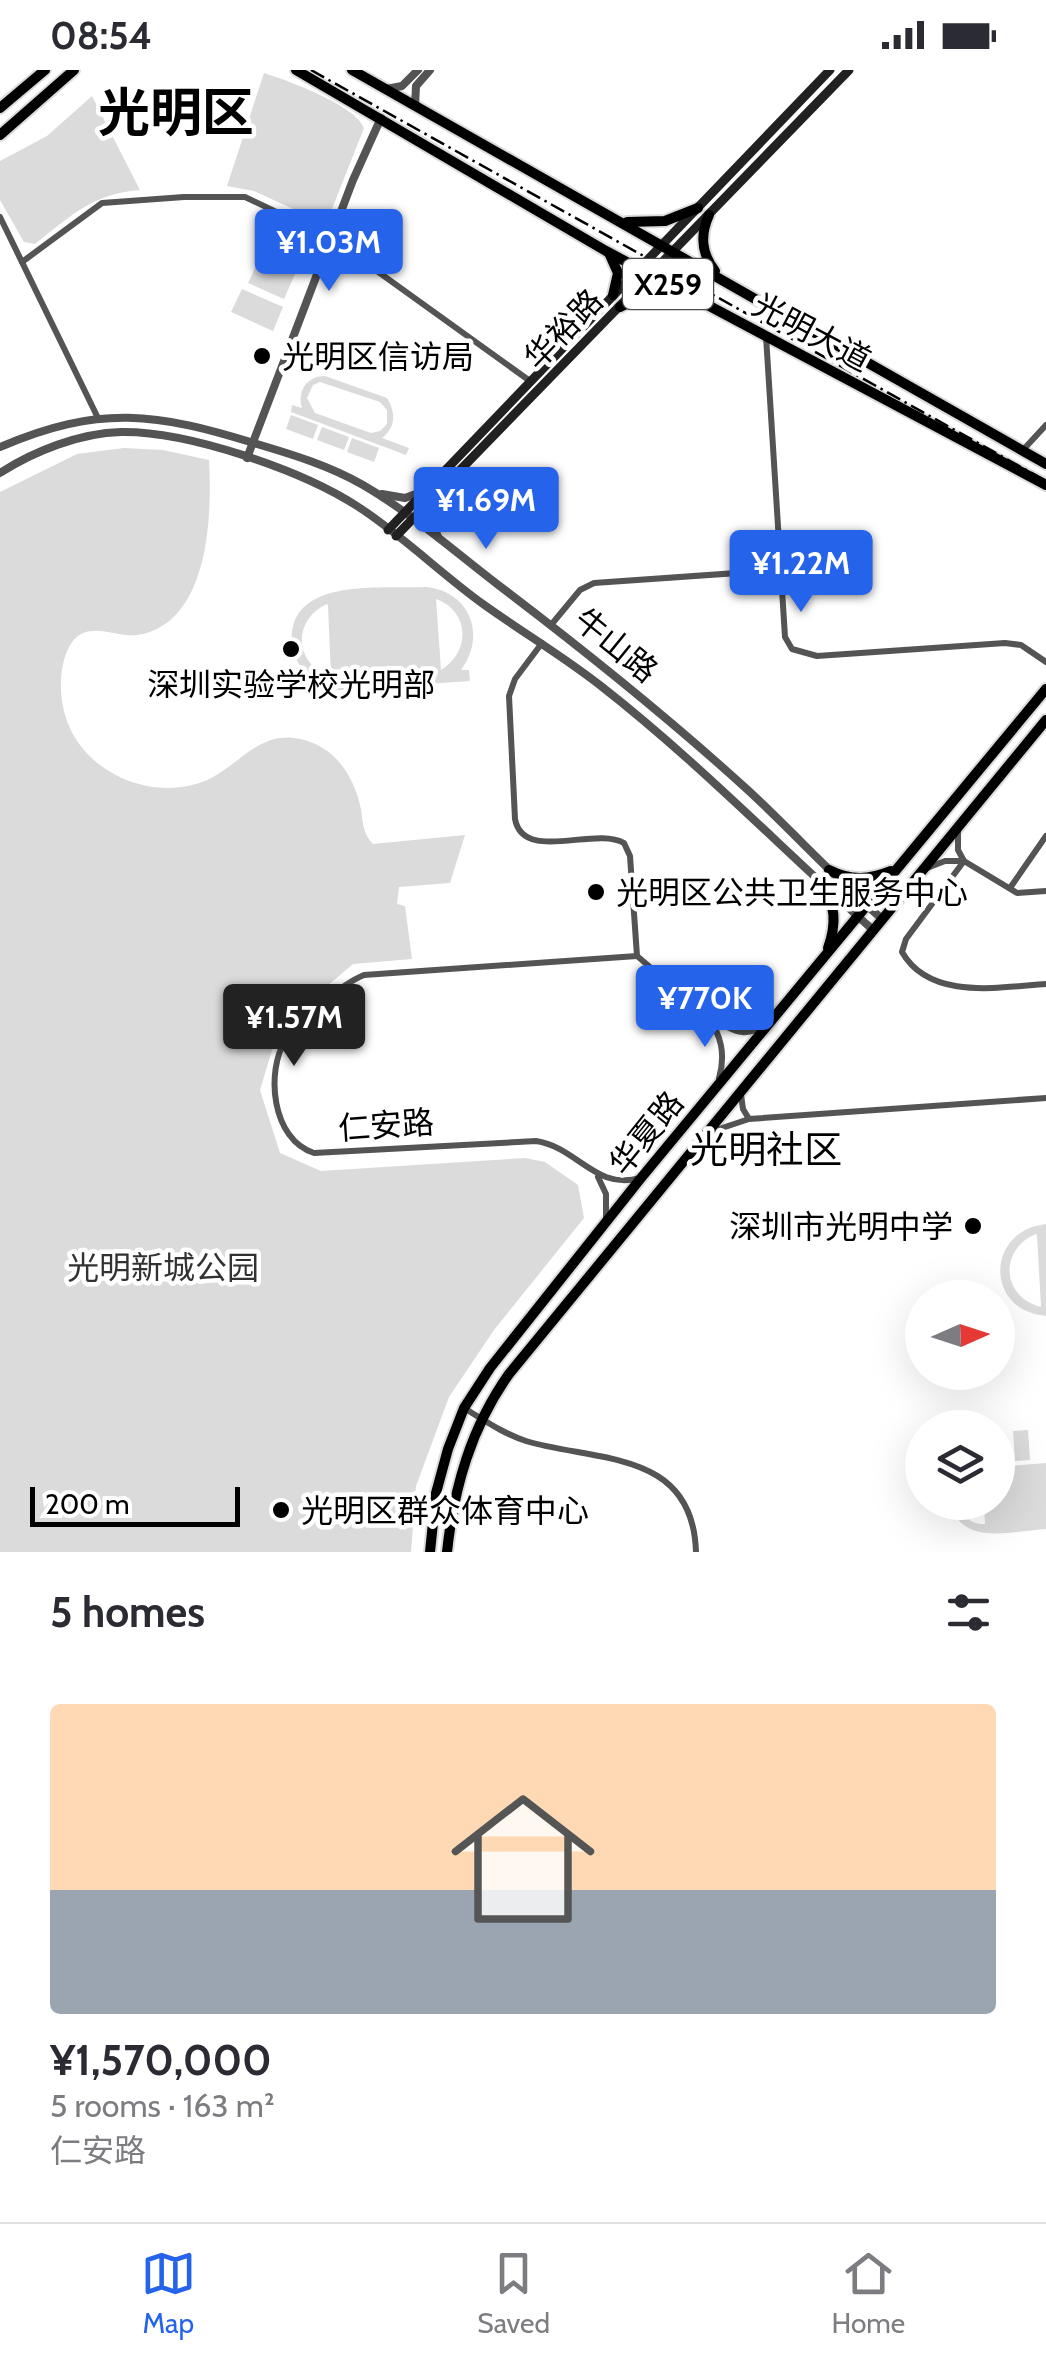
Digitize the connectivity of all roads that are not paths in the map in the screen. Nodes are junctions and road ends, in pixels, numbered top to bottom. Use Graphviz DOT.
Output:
graph roads {
  1 [pos="44,70"];
  2 [pos="74,70"];
  3 [pos="296,70"];
  4 [pos="352,70"];
  5 [pos="418,70"];
  6 [pos="430,70"];
  7 [pos="830,70"];
  8 [pos="849,70"];
  9 [pos="386,89"];
  10 [pos="415,106"];
  11 [pos="0,108"];
  12 [pos="382,117"];
  13 [pos="0,135"];
  14 [pos="698,208"];
  15 [pos="709,215"];
  16 [pos="0,217"];
  17 [pos="621,221"];
  18 [pos="331,238"];
  19 [pos="664,244"];
  20 [pos="675,250"];
  21 [pos="606,251"];
  22 [pos="22,262"];
  23 [pos="644,272"];
  24 [pos="723,278"];
  25 [pos="613,296"];
  26 [pos="692,297"];
  27 [pos="620,307"];
  28 [pos="766,336"];
  29 [pos="530,382"];
  30 [pos="98,418"];
  31 [pos="1046,425"];
  32 [pos="253,442"];
  33 [pos="0,447"];
  34 [pos="1023,450"];
  35 [pos="248,458"];
  36 [pos="1046,464"];
  37 [pos="0,473"];
  38 [pos="1046,486"];
  39 [pos="438,487"];
  40 [pos="371,490"];
  41 [pos="408,516"];
  42 [pos="392,533"];
  43 [pos="444,544"];
  44 [pos="780,570"];
  45 [pos="551,625"];
  46 [pos="542,642"];
  47 [pos="1046,662"];
  48 [pos="1046,689"];
  49 [pos="1046,720"];
  50 [pos="958,825"];
  51 [pos="1046,836"];
  52 [pos="964,861"];
  53 [pos="896,868"];
  54 [pos="828,870"];
  55 [pos="919,872"];
  56 [pos="823,882"];
  57 [pos="1010,889"];
  58 [pos="1046,891"];
  59 [pos="866,906"];
  60 [pos="858,916"];
  61 [pos="881,918"];
  62 [pos="872,929"];
  63 [pos="826,954"];
  64 [pos="637,956"];
  65 [pos="1046,984"];
  66 [pos="702,1010"];
  67 [pos="768,1025"];
  68 [pos="716,1087"];
  69 [pos="742,1088"];
  70 [pos="1046,1098"];
  71 [pos="749,1119"];
  72 [pos="702,1137"];
  73 [pos="598,1176"];
  74 [pos="641,1178"];
  75 [pos="606,1222"];
  76 [pos="464,1408"];
  77 [pos="481,1418"];
  78 [pos="430,1552"];
  79 [pos="448,1552"];
  80 [pos="696,1552"];
  1 -- 11 [label="main road"];
  2 -- 13 [label="main road"];
  3 -- 12 [label="main road, 光明大道 / X259"];
  4 -- 9 [label="main road, 光明大道 / X259"];
  5 -- 9 [label="street"];
  6 -- 10 [label="street"];
  7 -- 14 [label="main road, 华裕路"];
  8 -- 15 [label="main road, 华裕路"];
  9 -- 10 [label="main road, 光明大道 / X259"];
  10 -- 17 [label="main road, 光明大道 / X259"];
  12 -- 18 [label="street"];
  12 -- 21 [label="main road, 光明大道 / X259"];
  14 -- 17 [label="main road"];
  14 -- 19 [label="main road, 华裕路"];
  15 -- 20 [label="main road, 华裕路"];
  15 -- 24 [label="main road"];
  16 -- 22 [label="street"];
  17 -- 19 [label="main road, 光明大道 / X259"];
  18 -- 22 [label="street"];
  18 -- 29 [label="street"];
  18 -- 32 [label="street"];
  19 -- 20 [label="main road, 光明大道 / X259"];
  19 -- 23 [label="main road, 华裕路"];
  20 -- 23 [label="main road, 华裕路"];
  20 -- 24 [label="main road, 光明大道 / X259"];
  21 -- 23 [label="main road, 光明大道 / X259"];
  21 -- 25 [label="main road"];
  22 -- 30 [label="street"];
  23 -- 25 [label="main road, 华裕路"];
  23 -- 26 [label="main road, 光明大道 / X259"];
  23 -- 27 [label="main road, 华裕路"];
  24 -- 34 [label="main road, 光明大道 / X259"];
  25 -- 29 [label="main road, 华裕路"];
  26 -- 27 [label="main road"];
  26 -- 28 [label="main road, 光明大道 / X259"];
  27 -- 39 [label="main road, 华裕路"];
  28 -- 38 [label="main road, 光明大道 / X259"];
  28 -- 44 [label="street"];
  29 -- 39 [label="main road, 华裕路"];
  30 -- 32 [label="street, 牛山路"];
  30 -- 33 [label="street, 牛山路"];
  31 -- 34 [label="street"];
  32 -- 35 [label="street"];
  32 -- 40 [label="street, 牛山路"];
  34 -- 36 [label="main road, 光明大道 / X259"];
  35 -- 37 [label="street, 牛山路"];
  35 -- 42 [label="street, 牛山路"];
  39 -- 40 [label="street"];
  39 -- 41 [label="main road, 华裕路"];
  39 -- 43 [label="street"];
  40 -- 41 [label="street, 牛山路"];
  41 -- 42 [label="main road, 华裕路"];
  41 -- 43 [label="street, 牛山路"];
  42 -- 46 [label="street, 牛山路"];
  43 -- 45 [label="street, 牛山路"];
  44 -- 45 [label="street"];
  44 -- 47 [label="street"];
  45 -- 54 [label="street, 牛山路"];
  46 -- 56 [label="street, 牛山路"];
  46 -- 64 [label="street"];
  48 -- 53 [label="main road, 华夏路"];
  49 -- 50 [label="main road, 华夏路"];
  50 -- 52 [label="street"];
  50 -- 55 [label="main road, 华夏路"];
  51 -- 57 [label="street"];
  52 -- 55 [label="street"];
  52 -- 57 [label="street"];
  52 -- 65 [label="street"];
  53 -- 54 [label="main road"];
  53 -- 59 [label="main road, 华夏路"];
  54 -- 59 [label="street, 牛山路"];
  55 -- 61 [label="main road, 华夏路"];
  56 -- 60 [label="street, 牛山路"];
  56 -- 63 [label="main road"];
  57 -- 58 [label="street"];
  59 -- 60 [label="main road, 华夏路"];
  59 -- 61 [label="street, 牛山路"];
  60 -- 62 [label="street, 牛山路"];
  60 -- 63 [label="main road, 华夏路"];
  61 -- 62 [label="main road, 华夏路"];
  62 -- 69 [label="main road, 华夏路"];
  63 -- 67 [label="main road, 华夏路"];
  64 -- 66 [label="street"];
  64 -- 73 [label="street, 仁安路"];
  66 -- 67 [label="street"];
  66 -- 68 [label="street"];
  67 -- 68 [label="main road, 华夏路"];
  68 -- 74 [label="main road, 华夏路"];
  69 -- 71 [label="street"];
  69 -- 72 [label="main road, 华夏路"];
  70 -- 71 [label="street"];
  71 -- 72 [label="street"];
  72 -- 77 [label="main road, 华夏路"];
  73 -- 74 [label="street"];
  73 -- 75 [label="street"];
  74 -- 75 [label="main road, 华夏路"];
  75 -- 76 [label="main road, 华夏路"];
  76 -- 77 [label="street"];
  76 -- 78 [label="main road, 华夏路"];
  77 -- 79 [label="main road, 华夏路"];
  77 -- 80 [label="street"];
}
